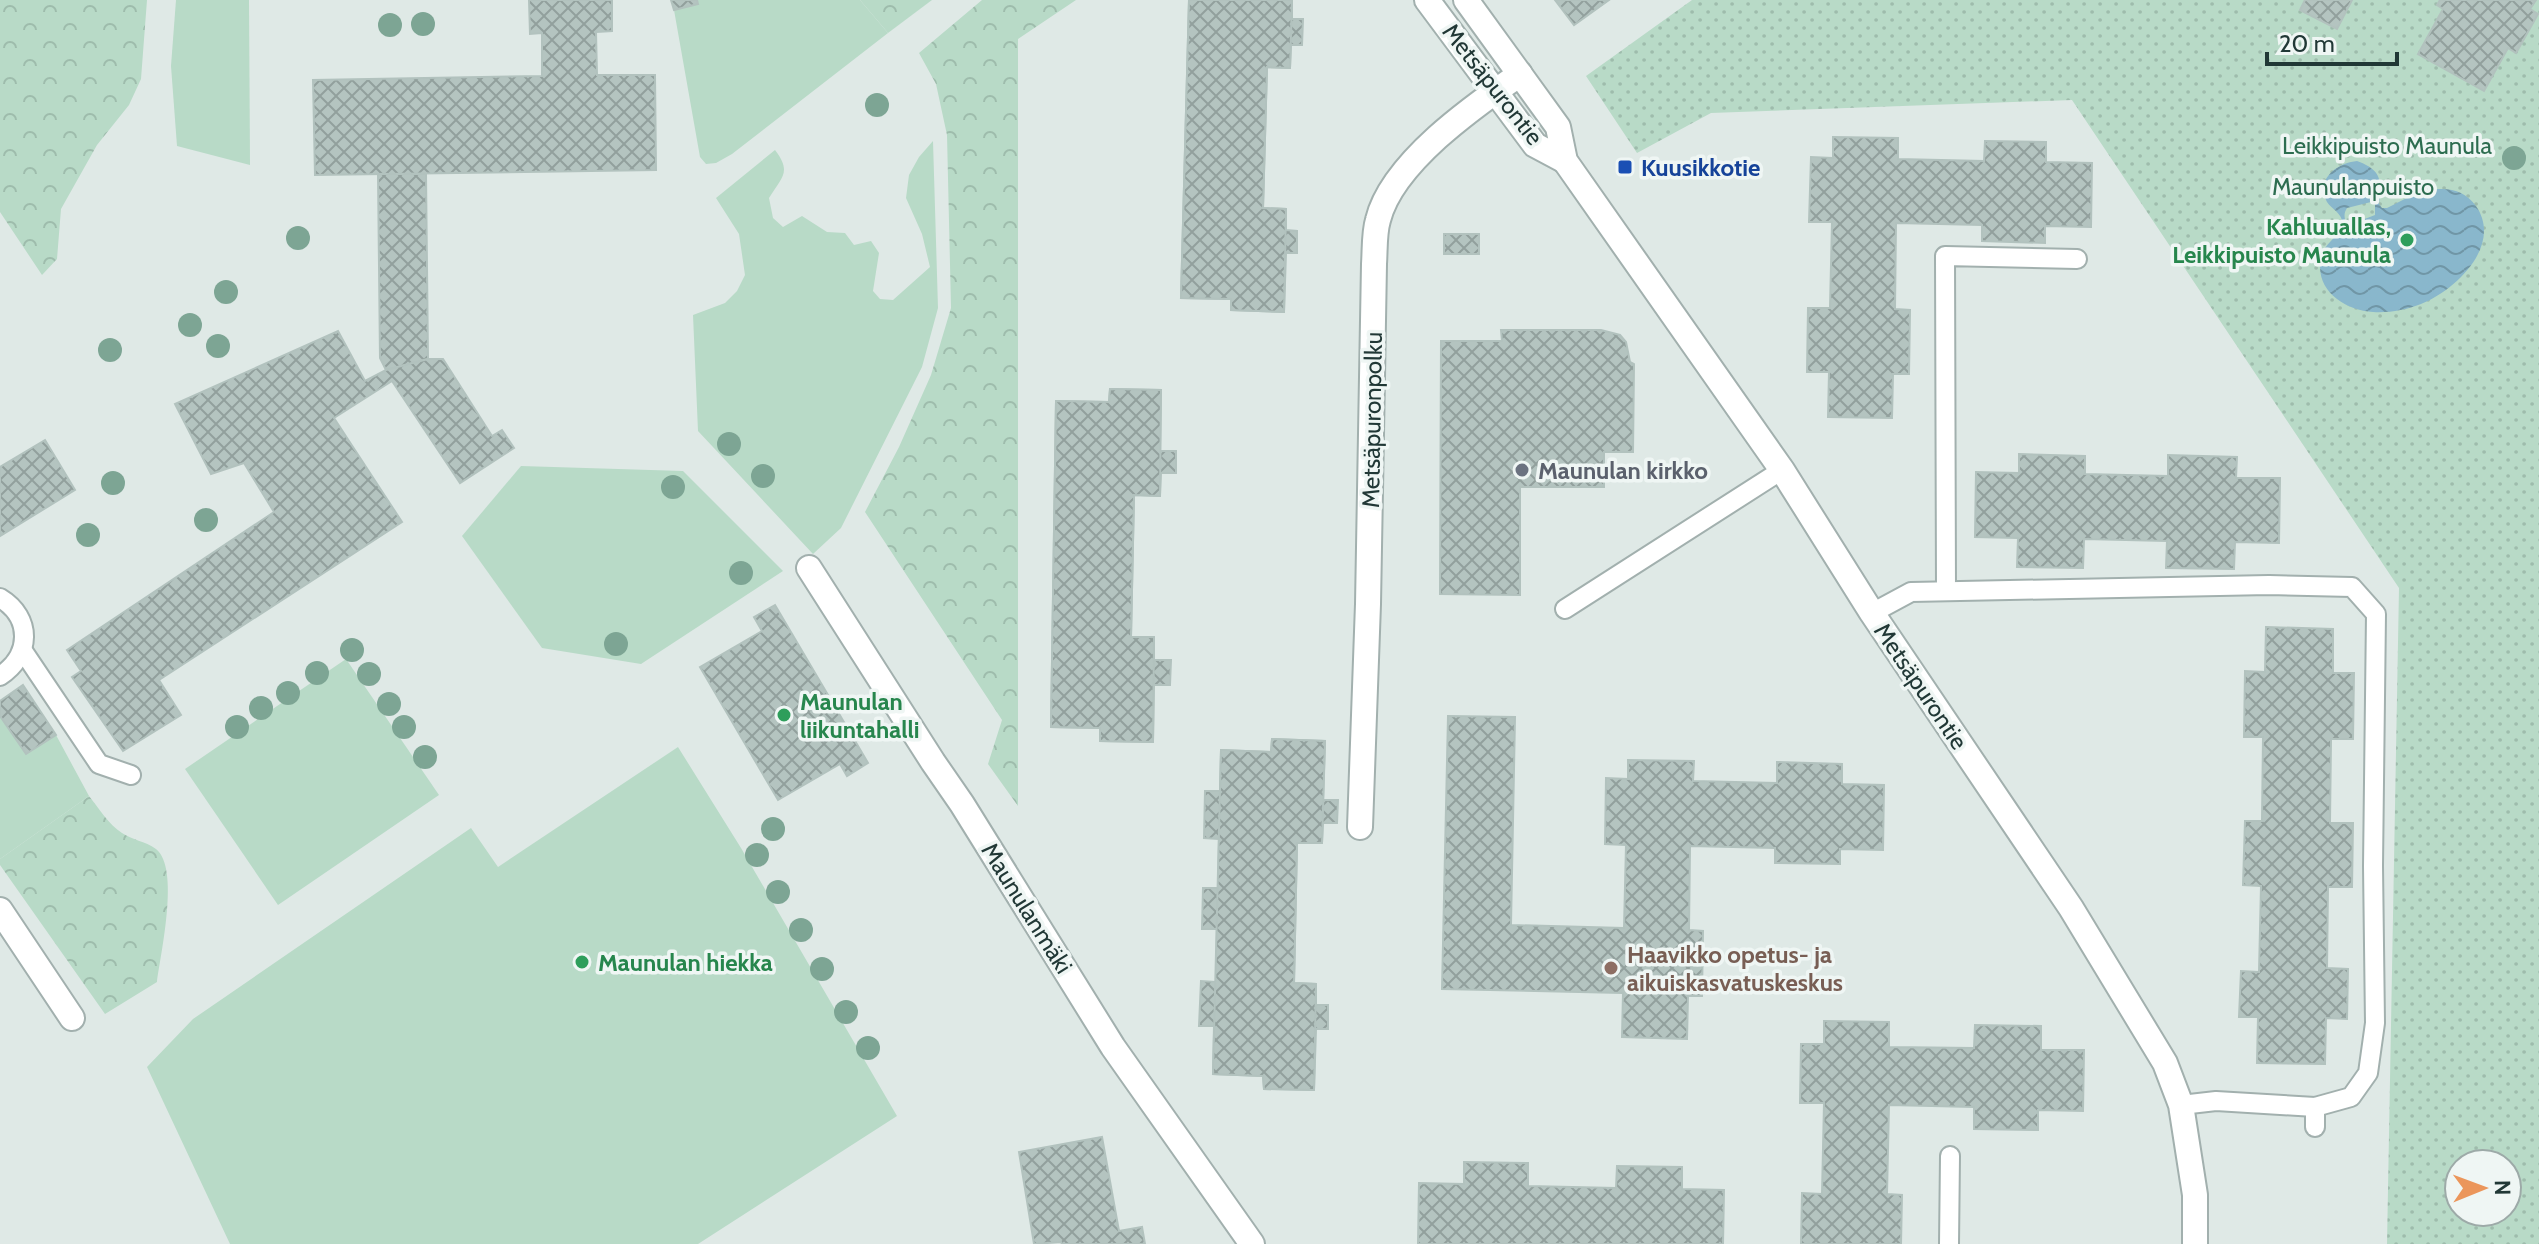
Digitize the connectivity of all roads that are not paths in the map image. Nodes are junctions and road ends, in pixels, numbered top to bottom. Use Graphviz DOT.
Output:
graph roads {
  1 [pos="1427,0"];
  2 [pos="1466,0"];
  3 [pos="1520,74"];
  4 [pos="1495,91"];
  5 [pos="1565,161"];
  6 [pos="2077,259"];
  7 [pos="1782,470"];
  8 [pos="809,568"];
  9 [pos="1946,590"];
  10 [pos="0,598"];
  11 [pos="1565,609"];
  12 [pos="1872,613"];
  13 [pos="23,651"];
  14 [pos="0,676"];
  15 [pos="131,775"];
  16 [pos="1360,827"];
  17 [pos="0,910"];
  18 [pos="72,1018"];
  19 [pos="2181,1105"];
  20 [pos="2315,1107"];
  21 [pos="2315,1127"];
  22 [pos="1950,1156"];
  23 [pos="1252,1244"];
  24 [pos="1949,1244"];
  25 [pos="2195,1244"];
  1 -- 4 [label="street, Metsäpurontie"];
  2 -- 3 [label="street, Metsäpurontie"];
  3 -- 4 [label="street, Metsäpuronpolku"];
  3 -- 5 [label="street, Metsäpurontie"];
  4 -- 5 [label="street, Metsäpurontie"];
  4 -- 16 [label="street, Metsäpuronpolku"];
  5 -- 7 [label="street, Metsäpurontie"];
  6 -- 9 [label="lane"];
  7 -- 11 [label="lane"];
  7 -- 12 [label="street, Metsäpurontie"];
  8 -- 23 [label="street, Maunulanmäki"];
  9 -- 12 [label="lane"];
  9 -- 20 [label="lane"];
  10 -- 13 [label="lane"];
  12 -- 19 [label="street, Metsäpurontie"];
  13 -- 14 [label="lane"];
  13 -- 15 [label="lane"];
  17 -- 18 [label="street"];
  19 -- 20 [label="lane"];
  19 -- 25 [label="street, Metsäpurontie"];
  20 -- 21 [label="lane"];
  22 -- 24 [label="lane"];
}
